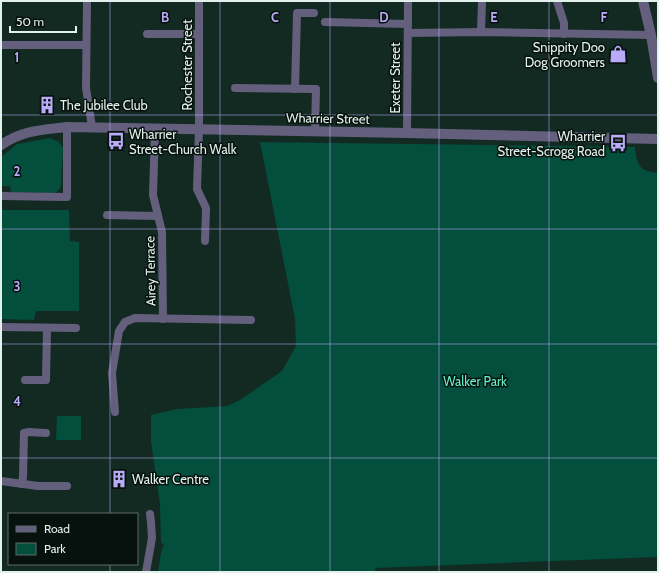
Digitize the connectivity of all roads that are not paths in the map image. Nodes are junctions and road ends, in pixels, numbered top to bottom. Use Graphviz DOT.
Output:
graph roads {
  1 [pos="87,1"];
  2 [pos="199,1"];
  3 [pos="408,1"];
  4 [pos="482,1"];
  5 [pos="557,1"];
  6 [pos="643,1"];
  7 [pos="314,13"];
  8 [pos="325,22"];
  9 [pos="408,24"];
  10 [pos="480,32"];
  11 [pos="408,33"];
  12 [pos="147,34"];
  13 [pos="199,34"];
  14 [pos="564,34"];
  15 [pos="651,35"];
  16 [pos="1,45"];
  17 [pos="86,45"];
  18 [pos="658,78"];
  19 [pos="235,88"];
  20 [pos="295,89"];
  21 [pos="67,127"];
  22 [pos="92,128"];
  23 [pos="155,128"];
  24 [pos="199,129"];
  25 [pos="315,131"];
  26 [pos="407,133"];
  27 [pos="658,139"];
  28 [pos="1,145"];
  29 [pos="1,196"];
  30 [pos="107,215"];
  31 [pos="158,216"];
  32 [pos="205,241"];
  33 [pos="163,319"];
  34 [pos="251,320"];
  35 [pos="1,327"];
  36 [pos="48,328"];
  37 [pos="76,328"];
  38 [pos="25,380"];
  39 [pos="115,412"];
  40 [pos="46,433"];
  41 [pos="1,481"];
  42 [pos="22,484"];
  43 [pos="67,486"];
  44 [pos="150,514"];
  45 [pos="146,572"];
  1 -- 17 [label="street"];
  2 -- 13 [label="street, Rochester Street"];
  3 -- 9 [label="street, Exeter Street"];
  4 -- 10 [label="street"];
  5 -- 14 [label="street"];
  6 -- 15 [label="street"];
  7 -- 20 [label="street"];
  8 -- 9 [label="street, Exeter Street"];
  9 -- 11 [label="street, Exeter Street"];
  10 -- 11 [label="street"];
  10 -- 14 [label="street"];
  11 -- 26 [label="street, Exeter Street"];
  12 -- 13 [label="street"];
  13 -- 24 [label="street, Rochester Street"];
  14 -- 15 [label="street"];
  15 -- 18 [label="street"];
  16 -- 17 [label="street"];
  17 -- 22 [label="street"];
  19 -- 20 [label="street"];
  20 -- 25 [label="street"];
  21 -- 22 [label="street, Wharrier Street"];
  21 -- 28 [label="street, Wharrier Street"];
  21 -- 29 [label="street"];
  22 -- 23 [label="street, Wharrier Street"];
  23 -- 24 [label="street, Wharrier Street"];
  23 -- 31 [label="street, Airey Terrace"];
  24 -- 25 [label="street, Wharrier Street"];
  24 -- 32 [label="street, Rochester Street"];
  25 -- 26 [label="street, Wharrier Street"];
  26 -- 27 [label="street, Wharrier Street"];
  30 -- 31 [label="street"];
  31 -- 33 [label="street, Airey Terrace"];
  33 -- 34 [label="street, Airey Terrace"];
  33 -- 39 [label="street, Airey Terrace"];
  35 -- 36 [label="street"];
  36 -- 37 [label="street"];
  36 -- 38 [label="street"];
  40 -- 42 [label="street"];
  41 -- 42 [label="street"];
  42 -- 43 [label="street"];
  44 -- 45 [label="street"];
}
